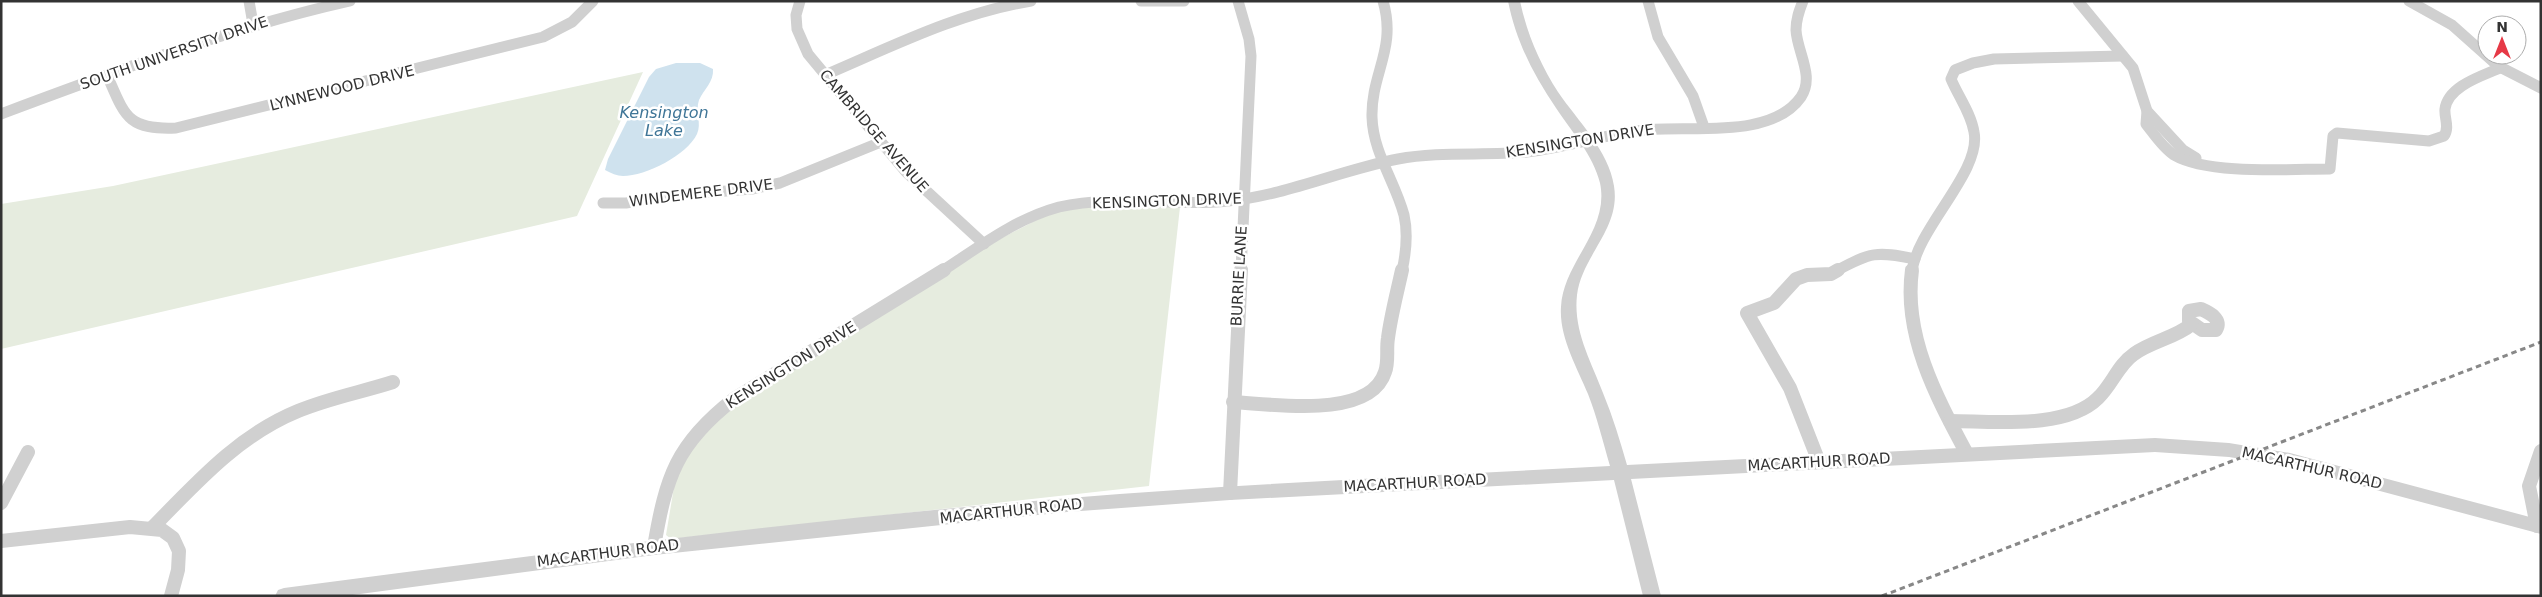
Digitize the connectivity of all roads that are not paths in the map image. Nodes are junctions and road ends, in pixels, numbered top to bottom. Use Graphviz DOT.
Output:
graph roads {
  1 [pos="249,1"];
  2 [pos="350,1"];
  3 [pos="593,1"];
  4 [pos="800,1"];
  5 [pos="1031,1"];
  6 [pos="1142,1"];
  7 [pos="1184,1"];
  8 [pos="1238,1"];
  9 [pos="1383,1"];
  10 [pos="1514,1"];
  11 [pos="1648,1"];
  12 [pos="1803,1"];
  13 [pos="2078,1"];
  14 [pos="2409,1"];
  15 [pos="253,24"];
  16 [pos="2123,56"];
  17 [pos="2500,68"];
  18 [pos="107,75"];
  19 [pos="825,76"];
  20 [pos="2541,88"];
  21 [pos="1,114"];
  22 [pos="1704,127"];
  23 [pos="1585,141"];
  24 [pos="881,142"];
  25 [pos="1383,163"];
  26 [pos="1244,199"];
  27 [pos="603,203"];
  28 [pos="984,244"];
  29 [pos="1915,259"];
  30 [pos="2192,324"];
  31 [pos="394,382"];
  32 [pos="1232,402"];
  33 [pos="1950,421"];
  34 [pos="2541,451"];
  35 [pos="28,452"];
  36 [pos="1967,454"];
  37 [pos="1820,462"];
  38 [pos="1620,473"];
  39 [pos="1230,493"];
  40 [pos="1,504"];
  41 [pos="153,527"];
  42 [pos="2539,527"];
  43 [pos="1,541"];
  44 [pos="654,546"];
  45 [pos="171,596"];
  46 [pos="284,596"];
  47 [pos="1652,596"];
  1 -- 15 [label="street"];
  2 -- 15 [label="street, SOUTH UNIVERSITY DRIVE"];
  3 -- 18 [label="street, LYNNEWOOD DRIVE"];
  4 -- 19 [label="street, CAMBRIDGE AVENUE"];
  5 -- 19 [label="street"];
  6 -- 7 [label="street"];
  8 -- 26 [label="street, BURRIE LANE"];
  9 -- 25 [label="street"];
  10 -- 23 [label="street"];
  11 -- 22 [label="street"];
  12 -- 22 [label="street, KENSINGTON DRIVE"];
  13 -- 16 [label="street"];
  14 -- 17 [label="street"];
  15 -- 18 [label="street, SOUTH UNIVERSITY DRIVE"];
  16 -- 17 [label="street"];
  16 -- 29 [label="street"];
  17 -- 20 [label="street"];
  18 -- 21 [label="street, SOUTH UNIVERSITY DRIVE"];
  19 -- 24 [label="street, CAMBRIDGE AVENUE"];
  22 -- 23 [label="street, KENSINGTON DRIVE"];
  23 -- 25 [label="street, KENSINGTON DRIVE"];
  23 -- 38 [label="street"];
  24 -- 27 [label="street, WINDEMERE DRIVE"];
  24 -- 28 [label="street, CAMBRIDGE AVENUE"];
  25 -- 26 [label="street, KENSINGTON DRIVE"];
  25 -- 32 [label="street"];
  26 -- 28 [label="street, KENSINGTON DRIVE"];
  26 -- 32 [label="street, BURRIE LANE"];
  28 -- 44 [label="street, KENSINGTON DRIVE"];
  29 -- 33 [label="street"];
  29 -- 37 [label="street"];
  30 -- 33 [label="street"];
  31 -- 41 [label="street"];
  32 -- 39 [label="street, BURRIE LANE"];
  33 -- 36 [label="street"];
  34 -- 42 [label="street"];
  35 -- 40 [label="street"];
  36 -- 37 [label="street, MACARTHUR ROAD"];
  36 -- 42 [label="street, MACARTHUR ROAD"];
  37 -- 38 [label="street, MACARTHUR ROAD"];
  38 -- 39 [label="street, MACARTHUR ROAD"];
  38 -- 47 [label="street"];
  39 -- 44 [label="street, MACARTHUR ROAD"];
  41 -- 43 [label="street"];
  41 -- 45 [label="street"];
  44 -- 46 [label="street, MACARTHUR ROAD"];
}
